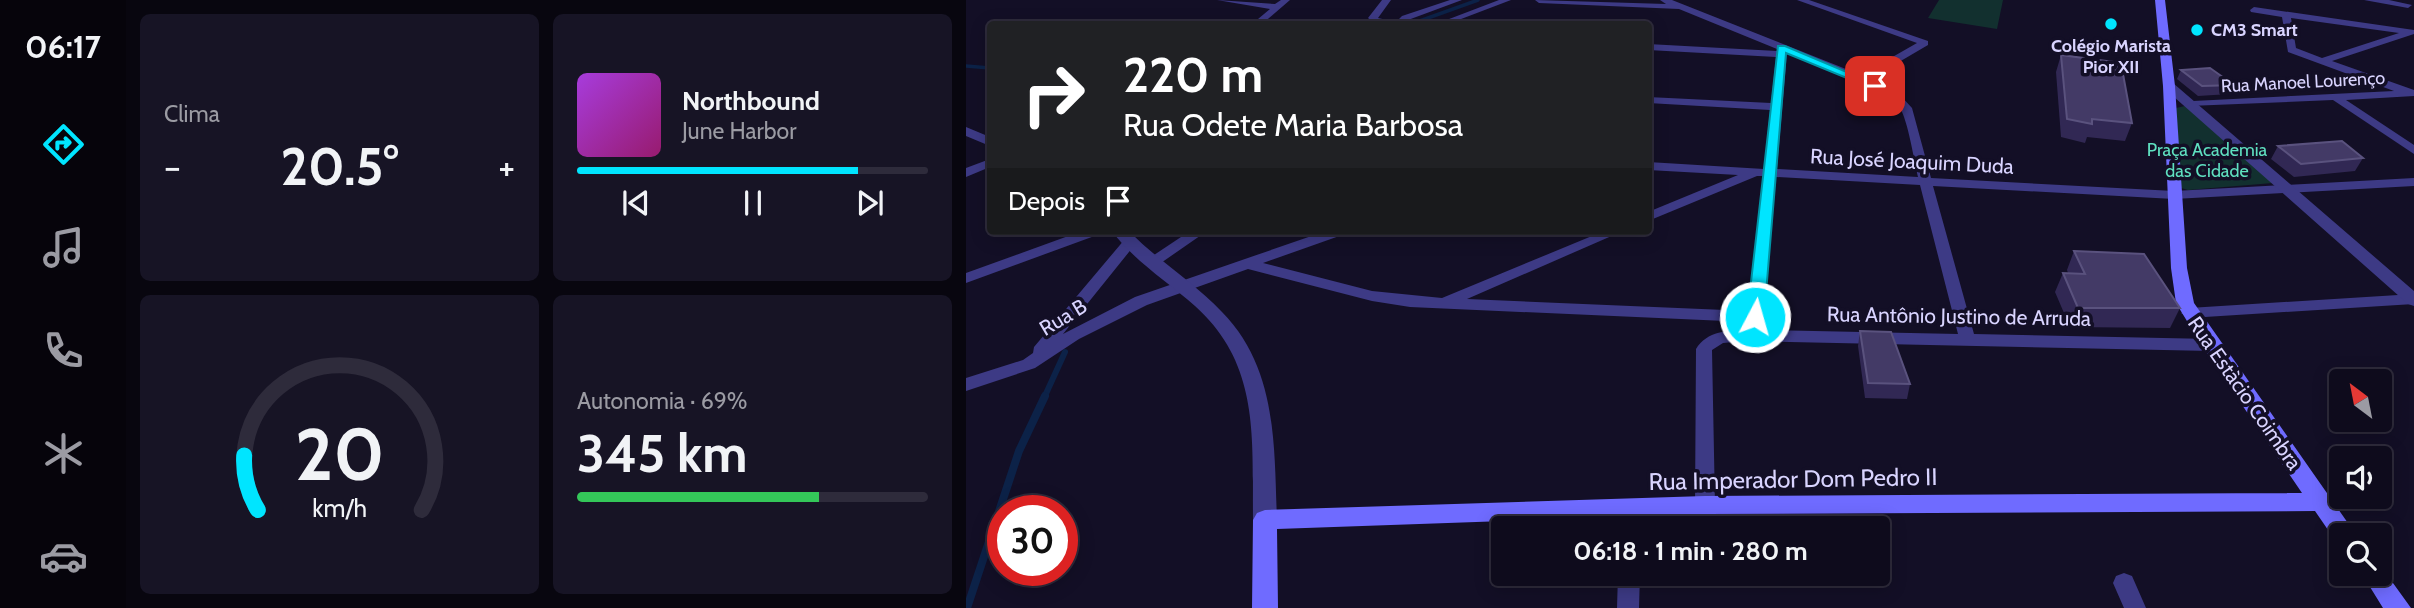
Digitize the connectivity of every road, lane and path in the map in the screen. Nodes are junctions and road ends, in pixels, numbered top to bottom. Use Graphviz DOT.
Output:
graph roads {
  1 [pos="1220,0"];
  2 [pos="1286,0"];
  3 [pos="1387,0"];
  4 [pos="1458,0"];
  5 [pos="1507,0"];
  6 [pos="1539,0"];
  7 [pos="1801,0"];
  8 [pos="2160,0"];
  9 [pos="2368,0"];
  10 [pos="2393,0"];
  11 [pos="1673,2"];
  12 [pos="2411,6"];
  13 [pos="1275,7"];
  14 [pos="2254,10"];
  15 [pos="2286,15"];
  16 [pos="1260,21"];
  17 [pos="1377,21"];
  18 [pos="1402,21"];
  19 [pos="1449,21"];
  20 [pos="2412,33"];
  21 [pos="1652,47"];
  22 [pos="1781,51"];
  23 [pos="2320,62"];
  24 [pos="1862,79"];
  25 [pos="2169,86"];
  26 [pos="2414,93"];
  27 [pos="2338,99"];
  28 [pos="1652,100"];
  29 [pos="2193,104"];
  30 [pos="1774,107"];
  31 [pos="968,132"];
  32 [pos="987,141"];
  33 [pos="2414,150"];
  34 [pos="987,164"];
  35 [pos="1652,166"];
  36 [pos="1764,172"];
  37 [pos="966,173"];
  38 [pos="1923,180"];
  39 [pos="2414,181"];
  40 [pos="2288,190"];
  41 [pos="2174,195"];
  42 [pos="1652,215"];
  43 [pos="1084,235"];
  44 [pos="1194,235"];
  45 [pos="1329,235"];
  46 [pos="1606,235"];
  47 [pos="1125,237"];
  48 [pos="1153,262"];
  49 [pos="1248,264"];
  50 [pos="966,278"];
  51 [pos="1182,287"];
  52 [pos="2413,299"];
  53 [pos="1440,305"];
  54 [pos="2189,313"];
  55 [pos="1755,317"];
  56 [pos="1755,335"];
  57 [pos="1968,338"];
  58 [pos="2211,345"];
  59 [pos="1029,364"];
  60 [pos="966,385"];
  61 [pos="2321,502"];
  62 [pos="1705,505"];
  63 [pos="1641,516"];
  64 [pos="1491,519"];
  65 [pos="1265,520"];
  66 [pos="2336,523"];
  67 [pos="2124,583"];
  68 [pos="1629,586"];
  69 [pos="2382,586"];
  70 [pos="1265,608"];
  71 [pos="1628,608"];
  72 [pos="2135,608"];
  73 [pos="2398,608"];
  1 -- 13 [label="street"];
  2 -- 13 [label="street"];
  3 -- 17 [label="street"];
  4 -- 18 [label="street"];
  5 -- 19 [label="street"];
  6 -- 11 [label="street"];
  7 -- 24 [label="street"];
  8 -- 25 [label="main road, Rua Estàcio Coimbra"];
  9 -- 12 [label="street"];
  10 -- 12 [label="street"];
  11 -- 22 [label="street"];
  13 -- 16 [label="street"];
  14 -- 15 [label="street"];
  15 -- 20 [label="street"];
  15 -- 23 [label="street"];
  20 -- 23 [label="street"];
  21 -- 22 [label="street"];
  22 -- 24 [label="street"];
  22 -- 30 [label="street"];
  23 -- 26 [label="street"];
  24 -- 38 [label="street"];
  25 -- 29 [label="street"];
  25 -- 41 [label="main road, Rua Estàcio Coimbra"];
  26 -- 27 [label="street, Rua Manoel Lourenço"];
  27 -- 29 [label="street, Rua Manoel Lourenço"];
  27 -- 33 [label="street"];
  28 -- 30 [label="street"];
  29 -- 40 [label="street"];
  30 -- 36 [label="street"];
  31 -- 32 [label="street"];
  34 -- 37 [label="street"];
  35 -- 36 [label="street, Rua José Joaquim Duda"];
  36 -- 38 [label="street, Rua José Joaquim Duda"];
  36 -- 42 [label="street"];
  36 -- 55 [label="street"];
  38 -- 41 [label="street, Rua José Joaquim Duda"];
  38 -- 57 [label="street"];
  39 -- 40 [label="street, Rua José Joaquim Duda"];
  40 -- 41 [label="street, Rua José Joaquim Duda"];
  40 -- 52 [label="street"];
  41 -- 54 [label="main road, Rua Estàcio Coimbra"];
  43 -- 50 [label="street"];
  44 -- 48 [label="street"];
  45 -- 49 [label="street, Rua B"];
  46 -- 53 [label="street"];
  47 -- 48 [label="street"];
  47 -- 59 [label="street"];
  48 -- 51 [label="street"];
  49 -- 51 [label="street, Rua B"];
  49 -- 53 [label="street"];
  51 -- 59 [label="street, Rua B"];
  51 -- 65 [label="street"];
  52 -- 54 [label="street"];
  53 -- 55 [label="street"];
  54 -- 58 [label="main road, Rua Estàcio Coimbra"];
  55 -- 56 [label="street"];
  56 -- 57 [label="street, Rua Antônio Justino de Arruda"];
  56 -- 62 [label="street, Rua Antônio Justino de Arruda"];
  57 -- 58 [label="street, Rua Antônio Justino de Arruda"];
  58 -- 61 [label="main road, Rua Estàcio Coimbra"];
  59 -- 60 [label="street, Rua B"];
  61 -- 62 [label="main road, Rua Imperador Dom Pedro II"];
  61 -- 66 [label="main road, Rua Estàcio Coimbra"];
  62 -- 63 [label="main road, Rua Imperador Dom Pedro II"];
  64 -- 65 [label="main road, Rua Imperador Dom Pedro II"];
  65 -- 70 [label="main road"];
  67 -- 72 [label="street"];
  68 -- 71 [label="street"];
  69 -- 73 [label="main road"];
}
